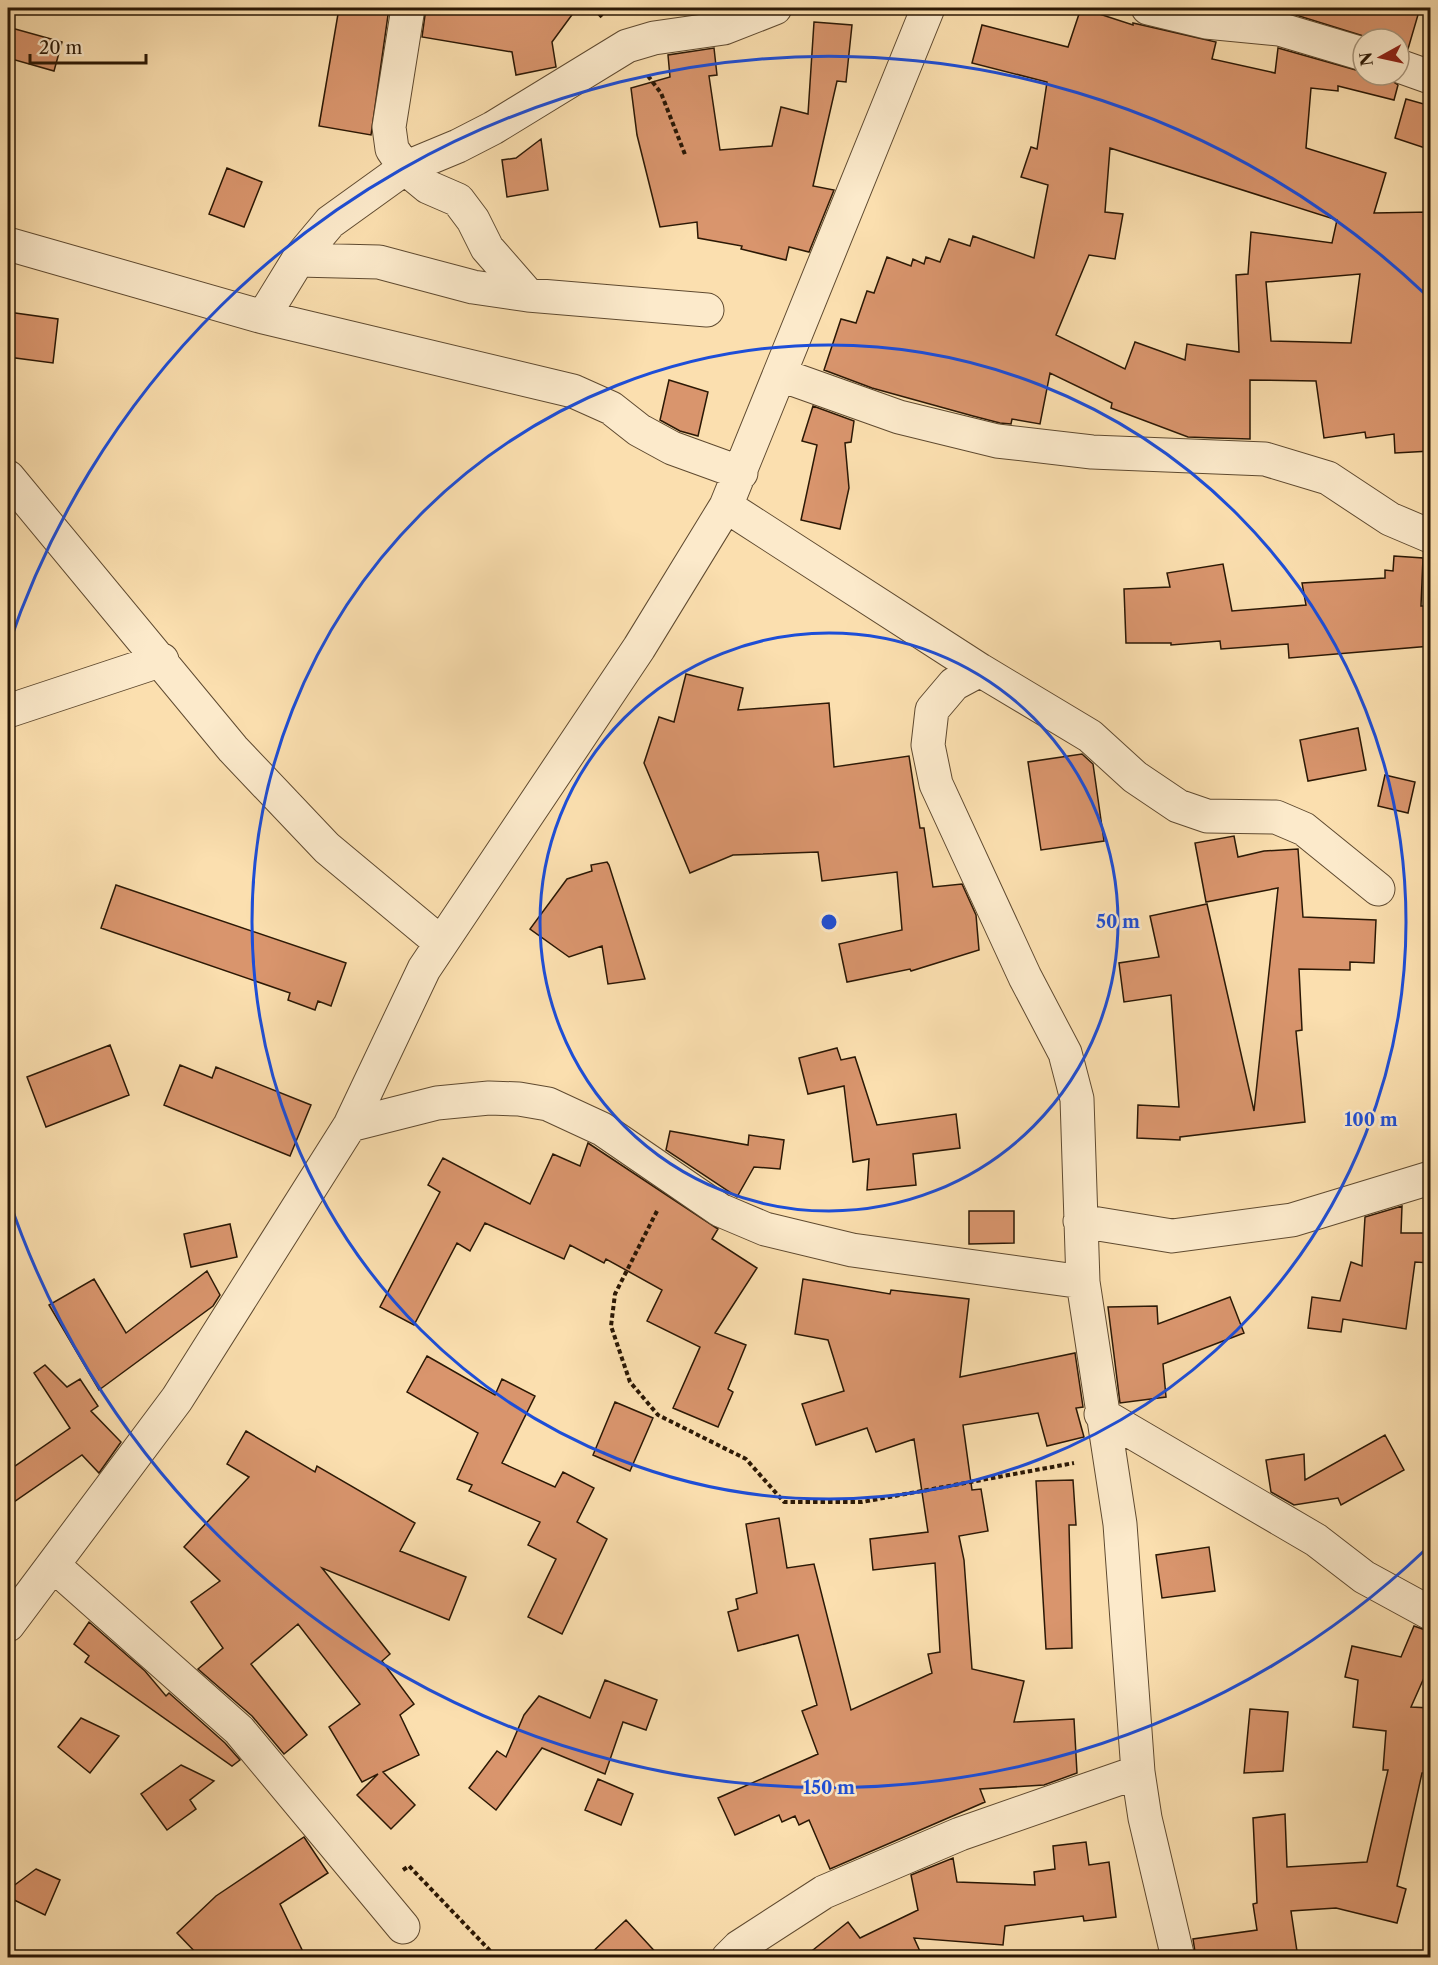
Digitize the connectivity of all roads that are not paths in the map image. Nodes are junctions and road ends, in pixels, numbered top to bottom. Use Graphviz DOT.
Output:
graph roads {
  1 [pos="408,8"];
  2 [pos="775,8"];
  3 [pos="928,8"];
  4 [pos="1148,8"];
  5 [pos="1351,50"];
  6 [pos="1411,70"];
  7 [pos="1431,77"];
  8 [pos="405,168"];
  9 [pos="8,244"];
  10 [pos="298,260"];
  11 [pos="528,295"];
  12 [pos="707,310"];
  13 [pos="263,317"];
  14 [pos="781,375"];
  15 [pos="741,472"];
  16 [pos="8,477"];
  17 [pos="726,506"];
  18 [pos="1431,536"];
  19 [pos="162,660"];
  20 [pos="980,669"];
  21 [pos="10,702"];
  22 [pos="1378,889"];
  23 [pos="441,943"];
  24 [pos="350,1125"];
  25 [pos="1431,1178"];
  26 [pos="1080,1221"];
  27 [pos="1083,1282"];
  28 [pos="1101,1414"];
  29 [pos="53,1565"];
  30 [pos="1431,1613"];
  31 [pos="8,1625"];
  32 [pos="1138,1772"];
  33 [pos="403,1927"];
  34 [pos="728,1958"];
  35 [pos="1178,1958"];
  1 -- 8 [label="street"];
  2 -- 8 [label="street"];
  3 -- 14 [label="street"];
  4 -- 5 [label="street"];
  6 -- 7 [label="street"];
  8 -- 10 [label="street"];
  8 -- 11 [label="street"];
  9 -- 13 [label="street"];
  10 -- 11 [label="street"];
  10 -- 13 [label="street"];
  11 -- 12 [label="street"];
  13 -- 15 [label="street"];
  14 -- 15 [label="street"];
  14 -- 18 [label="street"];
  15 -- 17 [label="street"];
  16 -- 19 [label="street"];
  17 -- 20 [label="street"];
  17 -- 23 [label="street"];
  19 -- 21 [label="street"];
  19 -- 23 [label="street"];
  20 -- 22 [label="street"];
  20 -- 26 [label="street"];
  23 -- 24 [label="street"];
  24 -- 27 [label="street"];
  24 -- 29 [label="street"];
  25 -- 26 [label="street"];
  26 -- 27 [label="street"];
  27 -- 28 [label="street"];
  28 -- 30 [label="street"];
  28 -- 32 [label="street"];
  29 -- 31 [label="street"];
  29 -- 33 [label="street"];
  32 -- 34 [label="street"];
  32 -- 35 [label="street"];
}
